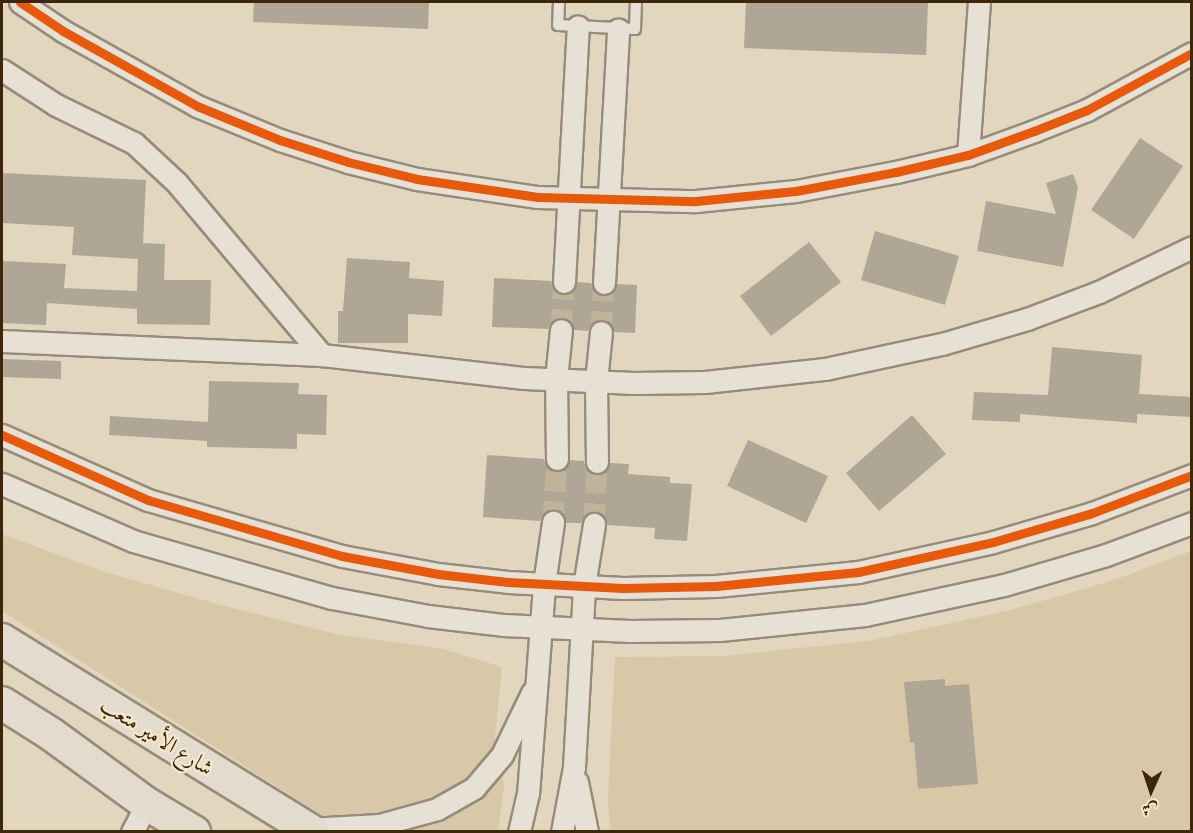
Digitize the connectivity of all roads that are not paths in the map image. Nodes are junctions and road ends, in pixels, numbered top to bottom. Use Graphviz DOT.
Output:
graph roads {
  1 [pos="20,2"];
  2 [pos="559,2"];
  3 [pos="636,2"];
  4 [pos="979,2"];
  5 [pos="578,26"];
  6 [pos="618,28"];
  7 [pos="1191,53"];
  8 [pos="2,69"];
  9 [pos="968,155"];
  10 [pos="567,198"];
  11 [pos="607,200"];
  12 [pos="1191,247"];
  13 [pos="564,282"];
  14 [pos="604,284"];
  15 [pos="561,330"];
  16 [pos="602,332"];
  17 [pos="2,340"];
  18 [pos="322,355"];
  19 [pos="556,379"];
  20 [pos="596,381"];
  21 [pos="2,435"];
  22 [pos="557,459"];
  23 [pos="597,462"];
  24 [pos="1191,475"];
  25 [pos="2,484"];
  26 [pos="554,522"];
  27 [pos="1191,523"];
  28 [pos="594,524"];
  29 [pos="544,584"];
  30 [pos="584,586"];
  31 [pos="542,627"];
  32 [pos="581,629"];
  33 [pos="2,640"];
  34 [pos="538,682"];
  35 [pos="2,703"];
  36 [pos="2,711"];
  37 [pos="51,734"];
  38 [pos="147,804"];
  39 [pos="575,827"];
  40 [pos="311,830"];
  41 [pos="132,831"];
  42 [pos="194,831"];
  43 [pos="519,831"];
  1 -- 10 [label="street"];
  2 -- 5 [label="lane"];
  3 -- 6 [label="lane"];
  4 -- 9 [label="street"];
  5 -- 6 [label="lane"];
  5 -- 10 [label="street"];
  6 -- 11 [label="street"];
  7 -- 9 [label="street"];
  8 -- 18 [label="street"];
  9 -- 11 [label="street"];
  10 -- 11 [label="street"];
  10 -- 13 [label="street"];
  11 -- 14 [label="street"];
  12 -- 20 [label="street"];
  15 -- 19 [label="street"];
  16 -- 20 [label="street"];
  17 -- 18 [label="street"];
  18 -- 19 [label="street"];
  19 -- 20 [label="street"];
  19 -- 22 [label="street"];
  20 -- 23 [label="street"];
  21 -- 29 [label="street"];
  24 -- 30 [label="street"];
  25 -- 31 [label="street"];
  26 -- 29 [label="street"];
  27 -- 32 [label="street"];
  28 -- 30 [label="street"];
  29 -- 30 [label="street"];
  29 -- 31 [label="street"];
  30 -- 32 [label="street"];
  31 -- 32 [label="street"];
  31 -- 34 [label="street"];
  32 -- 39 [label="street"];
  33 -- 40 [label="main road, شارع الأمير متعب"];
  34 -- 40 [label="street"];
  34 -- 43 [label="street"];
  35 -- 37 [label="main road"];
  36 -- 37 [label="street"];
  37 -- 38 [label="main road"];
  38 -- 41 [label="street"];
  38 -- 42 [label="main road"];
}
